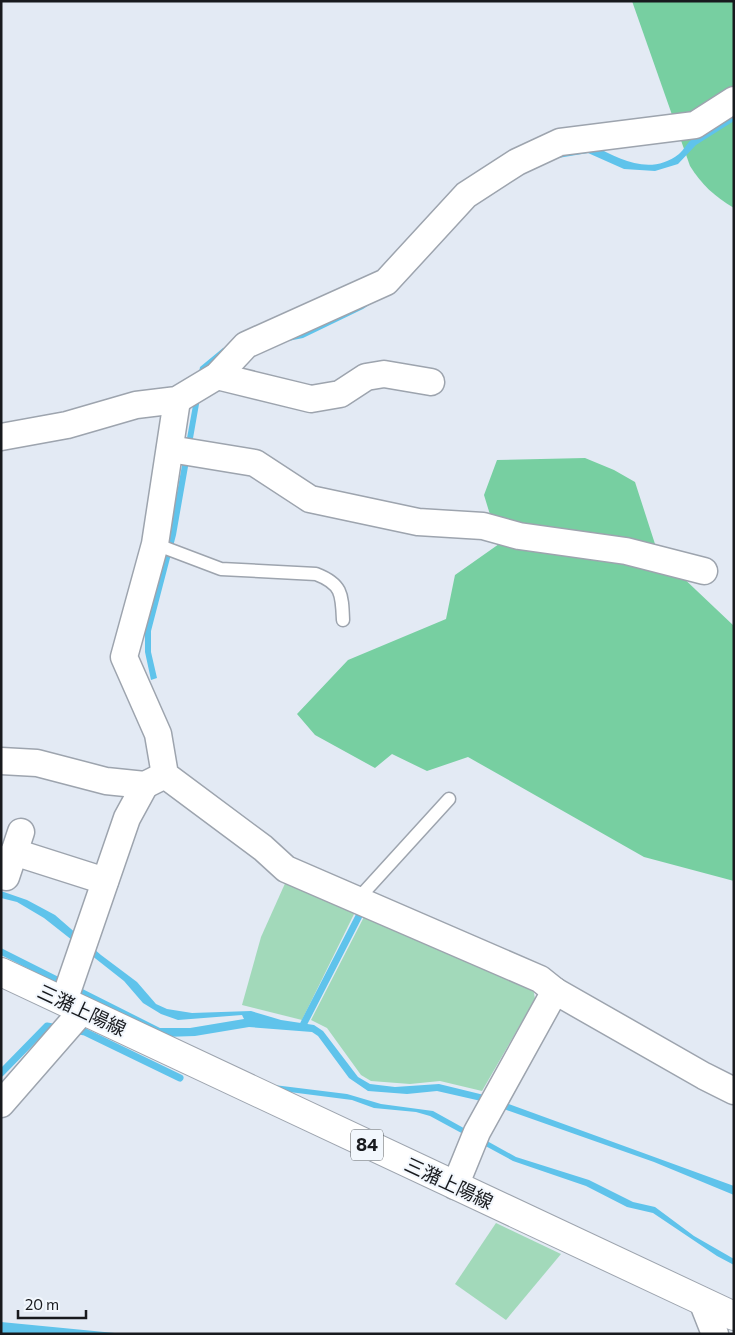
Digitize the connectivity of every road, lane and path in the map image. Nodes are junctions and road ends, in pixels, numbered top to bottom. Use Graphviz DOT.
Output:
graph roads {
  1 [pos="734,100"];
  2 [pos="431,382"];
  3 [pos="198,387"];
  4 [pos="1,437"];
  5 [pos="181,450"];
  6 [pos="164,547"];
  7 [pos="704,571"];
  8 [pos="343,620"];
  9 [pos="1,761"];
  10 [pos="155,780"];
  11 [pos="449,799"];
  12 [pos="6,877"];
  13 [pos="105,882"];
  14 [pos="357,900"];
  15 [pos="1,972"];
  16 [pos="556,991"];
  17 [pos="71,1000"];
  18 [pos="734,1091"];
  19 [pos="1,1104"];
  20 [pos="455,1186"];
  21 [pos="702,1301"];
  22 [pos="734,1316"];
  23 [pos="715,1334"];
  1 -- 3 [label="street"];
  2 -- 3 [label="street"];
  3 -- 4 [label="street"];
  3 -- 5 [label="street"];
  5 -- 6 [label="street"];
  5 -- 7 [label="street"];
  6 -- 8 [label="lane"];
  6 -- 10 [label="street"];
  9 -- 10 [label="street"];
  10 -- 13 [label="street"];
  10 -- 14 [label="street"];
  11 -- 14 [label="lane"];
  12 -- 13 [label="street"];
  13 -- 17 [label="street"];
  14 -- 16 [label="street"];
  15 -- 17 [label="main road, 三潴上陽線 / 84"];
  16 -- 18 [label="street"];
  16 -- 20 [label="street"];
  17 -- 19 [label="street"];
  17 -- 20 [label="main road, 三潴上陽線 / 84"];
  20 -- 21 [label="main road, 三潴上陽線 / 84"];
  21 -- 22 [label="main road, 三潴上陽線 / 84"];
  21 -- 23 [label="street"];
}
